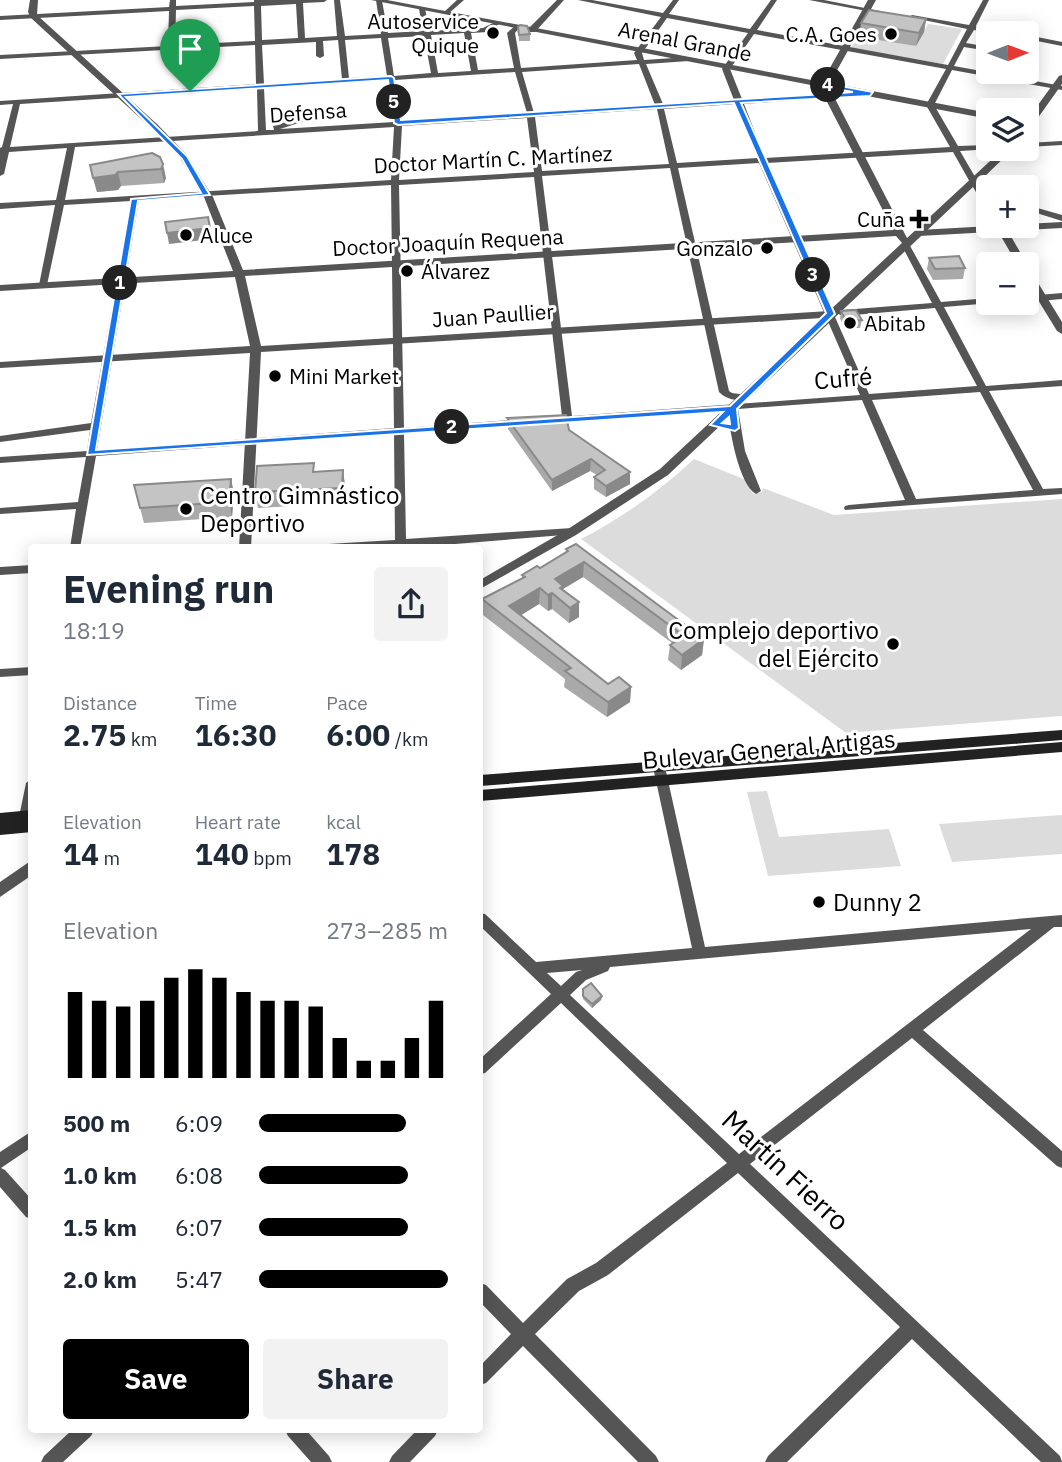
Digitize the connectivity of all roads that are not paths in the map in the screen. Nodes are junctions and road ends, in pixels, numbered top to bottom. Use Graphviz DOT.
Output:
graph roads {
  1 [pos="34,0"];
  2 [pos="324,0"];
  3 [pos="337,0"];
  4 [pos="377,0"];
  5 [pos="461,0"];
  6 [pos="561,0"];
  7 [pos="581,0"];
  8 [pos="676,0"];
  9 [pos="774,0"];
  10 [pos="812,0"];
  11 [pos="872,0"];
  12 [pos="986,0"];
  13 [pos="299,1"];
  14 [pos="257,2"];
  15 [pos="173,4"];
  16 [pos="422,9"];
  17 [pos="867,10"];
  18 [pos="446,13"];
  19 [pos="890,14"];
  20 [pos="664,15"];
  21 [pos="34,16"];
  22 [pos="904,16"];
  23 [pos="0,18"];
  24 [pos="497,23"];
  25 [pos="973,27"];
  26 [pos="976,28"];
  27 [pos="485,30"];
  28 [pos="514,30"];
  29 [pos="532,30"];
  30 [pos="467,31"];
  31 [pos="753,31"];
  32 [pos="426,33"];
  33 [pos="384,36"];
  34 [pos="341,38"];
  35 [pos="319,39"];
  36 [pos="302,40"];
  37 [pos="1040,40"];
  38 [pos="259,43"];
  39 [pos="1062,44"];
  40 [pos="963,45"];
  41 [pos="976,47"];
  42 [pos="171,48"];
  43 [pos="846,48"];
  44 [pos="638,50"];
  45 [pos="77,53"];
  46 [pos="320,56"];
  47 [pos="0,57"];
  48 [pos="689,59"];
  49 [pos="641,62"];
  50 [pos="728,66"];
  51 [pos="951,67"];
  52 [pos="518,70"];
  53 [pos="475,73"];
  54 [pos="435,75"];
  55 [pos="391,78"];
  56 [pos="1062,78"];
  57 [pos="346,81"];
  58 [pos="825,85"];
  59 [pos="260,87"];
  60 [pos="1059,88"];
  61 [pos="870,93"];
  62 [pos="121,95"];
  63 [pos="828,96"];
  64 [pos="737,101"];
  65 [pos="16,102"];
  66 [pos="0,103"];
  67 [pos="930,105"];
  68 [pos="339,107"];
  69 [pos="660,107"];
  70 [pos="1039,111"];
  71 [pos="976,114"];
  72 [pos="531,115"];
  73 [pos="398,123"];
  74 [pos="274,132"];
  75 [pos="262,133"];
  76 [pos="167,139"];
  77 [pos="1062,143"];
  78 [pos="1039,144"];
  79 [pos="72,145"];
  80 [pos="976,148"];
  81 [pos="3,149"];
  82 [pos="955,149"];
  83 [pos="858,155"];
  84 [pos="996,161"];
  85 [pos="763,162"];
  86 [pos="674,167"];
  87 [pos="0,174"];
  88 [pos="539,174"];
  89 [pos="974,182"];
  90 [pos="395,183"];
  91 [pos="206,195"];
  92 [pos="135,199"];
  93 [pos="60,202"];
  94 [pos="0,206"];
  95 [pos="1039,211"];
  96 [pos="1062,218"];
  97 [pos="1062,225"];
  98 [pos="1039,226"];
  99 [pos="976,229"];
  100 [pos="899,233"];
  101 [pos="919,233"];
  102 [pos="796,240"];
  103 [pos="692,246"];
  104 [pos="906,246"];
  105 [pos="550,255"];
  106 [pos="397,264"];
  107 [pos="240,274"];
  108 [pos="120,280"];
  109 [pos="43,285"];
  110 [pos="0,288"];
  111 [pos="1039,293"];
  112 [pos="1062,296"];
  113 [pos="1039,298"];
  114 [pos="1042,298"];
  115 [pos="976,302"];
  116 [pos="937,304"];
  117 [pos="831,314"];
  118 [pos="708,320"];
  119 [pos="557,329"];
  120 [pos="1062,331"];
  121 [pos="397,341"];
  122 [pos="256,350"];
  123 [pos="108,358"];
  124 [pos="0,365"];
  125 [pos="1062,383"];
  126 [pos="983,388"];
  127 [pos="724,392"];
  128 [pos="744,397"];
  129 [pos="865,397"];
  130 [pos="733,408"];
  131 [pos="715,410"];
  132 [pos="567,419"];
  133 [pos="715,425"];
  134 [pos="95,426"];
  135 [pos="735,428"];
  136 [pos="397,431"];
  137 [pos="0,439"];
  138 [pos="251,442"];
  139 [pos="91,453"];
  140 [pos="0,460"];
  141 [pos="756,491"];
  142 [pos="1062,491"];
  143 [pos="1039,492"];
  144 [pos="912,503"];
  145 [pos="82,505"];
  146 [pos="849,508"];
  147 [pos="0,511"];
  148 [pos="572,532"];
  149 [pos="76,544"];
  150 [pos="245,544"];
  151 [pos="400,544"];
  152 [pos="413,544"];
  153 [pos="28,569"];
  154 [pos="0,571"];
  155 [pos="483,583"];
  156 [pos="28,671"];
  157 [pos="0,673"];
  158 [pos="1062,735"];
  159 [pos="1062,747"];
  160 [pos="661,774"];
  161 [pos="483,781"];
  162 [pos="483,796"];
  163 [pos="0,819"];
  164 [pos="28,820"];
  165 [pos="28,820"];
  166 [pos="0,829"];
  167 [pos="28,834"];
  168 [pos="0,837"];
  169 [pos="28,869"];
  170 [pos="0,891"];
  171 [pos="483,921"];
  172 [pos="1057,921"];
  173 [pos="700,954"];
  174 [pos="614,962"];
  175 [pos="532,968"];
  176 [pos="559,994"];
  177 [pos="912,1028"];
  178 [pos="483,1065"];
  179 [pos="28,1141"];
  180 [pos="0,1161"];
  181 [pos="1062,1161"];
  182 [pos="739,1162"];
  183 [pos="0,1175"];
  184 [pos="28,1207"];
  185 [pos="483,1294"];
  186 [pos="912,1327"];
  187 [pos="523,1333"];
  188 [pos="483,1374"];
  189 [pos="82,1433"];
  190 [pos="297,1433"];
  191 [pos="426,1433"];
  192 [pos="50,1462"];
  193 [pos="323,1462"];
  194 [pos="398,1462"];
  195 [pos="650,1462"];
  196 [pos="774,1462"];
  197 [pos="1055,1462"];
  1 -- 21 [label="street"];
  2 -- 13 [label="street"];
  3 -- 34 [label="street"];
  4 -- 16 [label="street, Arenal Grande"];
  4 -- 33 [label="street"];
  5 -- 18 [label="street"];
  6 -- 29 [label="street"];
  7 -- 20 [label="street"];
  8 -- 20 [label="street"];
  9 -- 31 [label="street"];
  10 -- 17 [label="street"];
  11 -- 17 [label="street"];
  12 -- 25 [label="street"];
  13 -- 14 [label="street"];
  13 -- 36 [label="street"];
  14 -- 15 [label="street"];
  14 -- 38 [label="street"];
  15 -- 21 [label="street"];
  15 -- 42 [label="street"];
  16 -- 18 [label="street, Arenal Grande"];
  16 -- 32 [label="street"];
  17 -- 19 [label="street"];
  17 -- 43 [label="street"];
  18 -- 24 [label="street, Arenal Grande"];
  20 -- 31 [label="street"];
  20 -- 44 [label="street"];
  21 -- 23 [label="street"];
  21 -- 45 [label="street"];
  22 -- 25 [label="street"];
  24 -- 27 [label="street"];
  24 -- 28 [label="street, Arenal Grande"];
  25 -- 26 [label="street"];
  25 -- 40 [label="street"];
  27 -- 28 [label="street"];
  27 -- 30 [label="street"];
  28 -- 29 [label="street, Arenal Grande"];
  28 -- 52 [label="street"];
  29 -- 44 [label="street, Arenal Grande"];
  30 -- 32 [label="street"];
  30 -- 53 [label="street"];
  31 -- 43 [label="street"];
  31 -- 50 [label="street"];
  32 -- 33 [label="street"];
  32 -- 54 [label="street"];
  33 -- 34 [label="street"];
  33 -- 55 [label="street"];
  34 -- 35 [label="street"];
  34 -- 57 [label="street"];
  35 -- 36 [label="street"];
  35 -- 46 [label="street"];
  36 -- 38 [label="street"];
  37 -- 39 [label="street"];
  38 -- 42 [label="street"];
  38 -- 59 [label="street"];
  40 -- 41 [label="street"];
  40 -- 51 [label="street"];
  42 -- 45 [label="street"];
  43 -- 51 [label="street"];
  43 -- 58 [label="street"];
  44 -- 48 [label="street, Arenal Grande"];
  44 -- 49 [label="street"];
  45 -- 47 [label="street"];
  45 -- 62 [label="street"];
  48 -- 49 [label="street"];
  48 -- 50 [label="street, Arenal Grande"];
  49 -- 52 [label="street"];
  49 -- 69 [label="street"];
  50 -- 58 [label="street, Arenal Grande"];
  50 -- 64 [label="street"];
  51 -- 60 [label="street"];
  51 -- 67 [label="street"];
  52 -- 53 [label="street"];
  52 -- 72 [label="street"];
  53 -- 54 [label="street"];
  54 -- 55 [label="street"];
  55 -- 57 [label="street"];
  55 -- 73 [label="street"];
  56 -- 60 [label="street"];
  57 -- 59 [label="street"];
  58 -- 61 [label="street, Arenal Grande"];
  58 -- 63 [label="street"];
  59 -- 62 [label="street"];
  59 -- 75 [label="street"];
  60 -- 70 [label="street"];
  61 -- 63 [label="street, Defensa"];
  61 -- 67 [label="street, Arenal Grande"];
  62 -- 65 [label="street"];
  62 -- 76 [label="street"];
  63 -- 64 [label="street, Defensa"];
  63 -- 83 [label="street"];
  64 -- 69 [label="street, Defensa"];
  64 -- 85 [label="street"];
  65 -- 66 [label="street"];
  65 -- 81 [label="street"];
  67 -- 71 [label="street, Arenal Grande"];
  67 -- 82 [label="street"];
  68 -- 74 [label="street"];
  69 -- 72 [label="street, Defensa"];
  69 -- 86 [label="street"];
  72 -- 73 [label="street, Defensa"];
  72 -- 88 [label="street"];
  73 -- 74 [label="street, Defensa"];
  73 -- 90 [label="street"];
  74 -- 75 [label="street, Defensa"];
  75 -- 76 [label="street, Defensa"];
  76 -- 79 [label="street, Defensa"];
  76 -- 91 [label="street"];
  77 -- 78 [label="street"];
  79 -- 81 [label="street, Defensa"];
  79 -- 93 [label="street"];
  80 -- 82 [label="street, Doctor Martín C. Martínez"];
  81 -- 87 [label="street"];
  82 -- 83 [label="street, Doctor Martín C. Martínez"];
  82 -- 89 [label="street"];
  83 -- 85 [label="street, Doctor Martín C. Martínez"];
  83 -- 100 [label="street"];
  84 -- 89 [label="street"];
  85 -- 86 [label="street, Doctor Martín C. Martínez"];
  85 -- 102 [label="street"];
  86 -- 88 [label="street, Doctor Martín C. Martínez"];
  86 -- 103 [label="street"];
  88 -- 90 [label="street, Doctor Martín C. Martínez"];
  88 -- 105 [label="street"];
  89 -- 101 [label="street"];
  90 -- 91 [label="street, Doctor Martín C. Martínez"];
  90 -- 106 [label="street"];
  91 -- 92 [label="street, Doctor Martín C. Martínez"];
  91 -- 107 [label="street"];
  92 -- 93 [label="street, Doctor Martín C. Martínez"];
  92 -- 108 [label="street"];
  93 -- 94 [label="street, Doctor Martín C. Martínez"];
  93 -- 109 [label="street"];
  95 -- 96 [label="street"];
  97 -- 98 [label="street"];
  99 -- 101 [label="street"];
  100 -- 102 [label="street, Doctor Joaquín Requena"];
  100 -- 104 [label="street"];
  101 -- 104 [label="street"];
  102 -- 103 [label="street, Doctor Joaquín Requena"];
  102 -- 117 [label="street"];
  103 -- 105 [label="street, Doctor Joaquín Requena"];
  103 -- 118 [label="street"];
  104 -- 116 [label="street"];
  104 -- 117 [label="street"];
  105 -- 106 [label="street, Doctor Joaquín Requena"];
  105 -- 119 [label="street"];
  106 -- 107 [label="street, Doctor Joaquín Requena"];
  106 -- 121 [label="street"];
  107 -- 108 [label="street, Doctor Joaquín Requena"];
  107 -- 122 [label="street"];
  108 -- 109 [label="street, Doctor Joaquín Requena"];
  108 -- 123 [label="street"];
  109 -- 110 [label="street, Doctor Joaquín Requena"];
  111 -- 114 [label="street"];
  112 -- 114 [label="street"];
  113 -- 114 [label="street"];
  114 -- 120 [label="street"];
  115 -- 116 [label="street, Juan Paullier"];
  116 -- 117 [label="street, Juan Paullier"];
  116 -- 126 [label="street"];
  117 -- 118 [label="street, Juan Paullier"];
  117 -- 128 [label="street"];
  117 -- 129 [label="street"];
  118 -- 119 [label="street, Juan Paullier"];
  118 -- 127 [label="street"];
  119 -- 121 [label="street, Juan Paullier"];
  119 -- 132 [label="street"];
  121 -- 122 [label="street, Juan Paullier"];
  121 -- 136 [label="street"];
  122 -- 123 [label="street, Juan Paullier"];
  122 -- 138 [label="street"];
  123 -- 124 [label="street, Juan Paullier"];
  123 -- 134 [label="street"];
  125 -- 126 [label="street, Cufré"];
  126 -- 129 [label="street, Cufré"];
  126 -- 143 [label="street"];
  127 -- 128 [label="street"];
  127 -- 131 [label="street"];
  128 -- 130 [label="street"];
  129 -- 130 [label="street, Cufré"];
  129 -- 144 [label="street"];
  130 -- 131 [label="street, Cufré"];
  130 -- 133 [label="street"];
  130 -- 135 [label="street"];
  131 -- 132 [label="street, Cufré"];
  132 -- 136 [label="street, Cufré"];
  133 -- 135 [label="street"];
  133 -- 148 [label="street"];
  134 -- 137 [label="street"];
  134 -- 139 [label="street"];
  135 -- 141 [label="street"];
  136 -- 138 [label="street, Cufré"];
  136 -- 151 [label="street"];
  138 -- 139 [label="street, Cufré"];
  138 -- 150 [label="street"];
  139 -- 140 [label="street, Cufré"];
  139 -- 145 [label="street"];
  142 -- 143 [label="street"];
  143 -- 144 [label="street"];
  144 -- 146 [label="street"];
  145 -- 147 [label="street"];
  145 -- 149 [label="street"];
  148 -- 152 [label="street"];
  148 -- 155 [label="street"];
  153 -- 154 [label="street"];
  156 -- 157 [label="street"];
  158 -- 160 [label="main road, Bulevar General Artigas"];
  159 -- 160 [label="main road, Bulevar General Artigas"];
  160 -- 161 [label="main road, Bulevar General Artigas"];
  160 -- 162 [label="main road, Bulevar General Artigas"];
  160 -- 173 [label="street"];
  163 -- 164 [label="main road"];
  165 -- 166 [label="main road"];
  167 -- 168 [label="main road"];
  169 -- 170 [label="street"];
  171 -- 175 [label="street, Martín Fierro"];
  172 -- 173 [label="street"];
  172 -- 177 [label="street"];
  173 -- 174 [label="street"];
  174 -- 175 [label="street"];
  174 -- 176 [label="street"];
  175 -- 176 [label="street, Martín Fierro"];
  176 -- 178 [label="street"];
  176 -- 182 [label="street, Martín Fierro"];
  177 -- 181 [label="street"];
  177 -- 182 [label="street"];
  179 -- 180 [label="street"];
  182 -- 186 [label="street, Martín Fierro"];
  182 -- 187 [label="street"];
  183 -- 184 [label="street"];
  185 -- 187 [label="street"];
  186 -- 196 [label="street"];
  186 -- 197 [label="street, Martín Fierro"];
  187 -- 188 [label="street"];
  187 -- 195 [label="street"];
  189 -- 192 [label="street"];
  190 -- 193 [label="street"];
  191 -- 194 [label="street"];
}
